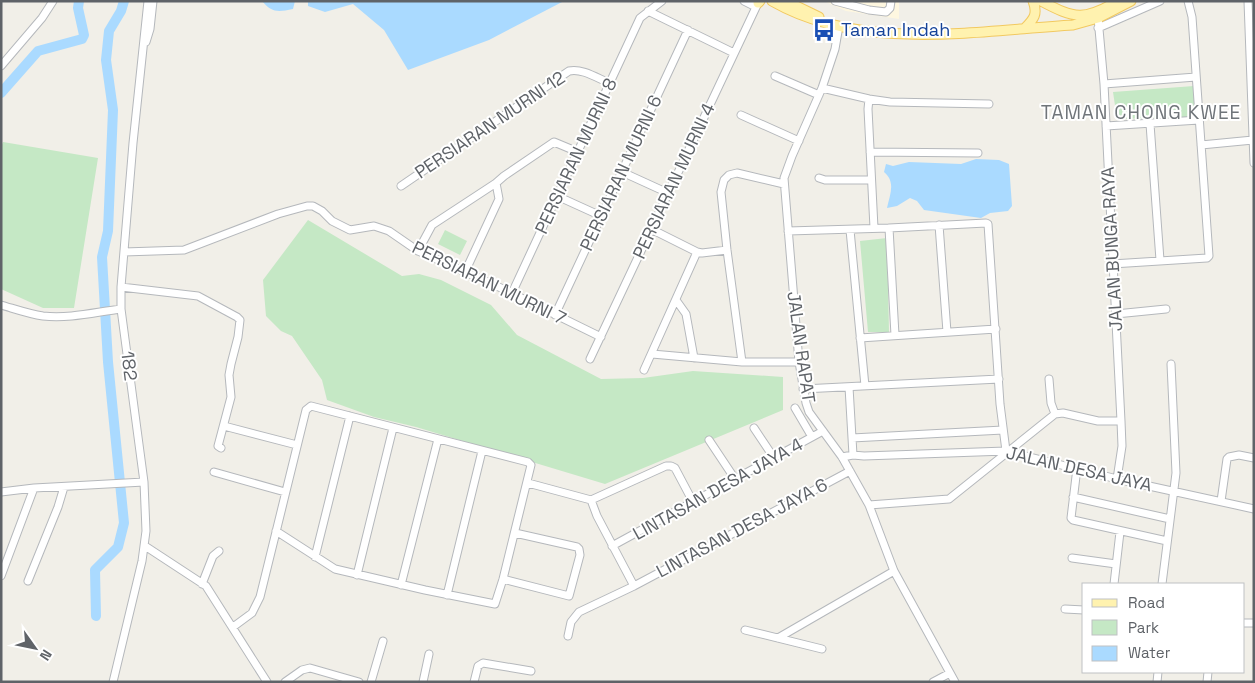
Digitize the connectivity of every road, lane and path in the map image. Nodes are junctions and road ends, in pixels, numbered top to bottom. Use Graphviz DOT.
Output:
graph roads {
  1 [pos="53,1"];
  2 [pos="148,1"];
  3 [pos="153,1"];
  4 [pos="662,1"];
  5 [pos="744,1"];
  6 [pos="835,1"];
  7 [pos="891,1"];
  8 [pos="1033,1"];
  9 [pos="1041,1"];
  10 [pos="1118,1"];
  11 [pos="1131,1"];
  12 [pos="1160,1"];
  13 [pos="1188,1"];
  14 [pos="1248,1"];
  15 [pos="760,3"];
  16 [pos="783,3"];
  17 [pos="648,11"];
  18 [pos="1098,23"];
  19 [pos="836,25"];
  20 [pos="1025,28"];
  21 [pos="688,30"];
  22 [pos="144,47"];
  23 [pos="734,52"];
  24 [pos="1,66"];
  25 [pos="775,76"];
  26 [pos="1196,77"];
  27 [pos="609,83"];
  28 [pos="1104,84"];
  29 [pos="820,92"];
  30 [pos="1252,97"];
  31 [pos="869,99"];
  32 [pos="989,104"];
  33 [pos="741,115"];
  34 [pos="1199,120"];
  35 [pos="1150,124"];
  36 [pos="1106,126"];
  37 [pos="799,140"];
  38 [pos="1253,140"];
  39 [pos="1201,145"];
  40 [pos="578,152"];
  41 [pos="870,152"];
  42 [pos="978,153"];
  43 [pos="1254,163"];
  44 [pos="622,172"];
  45 [pos="819,178"];
  46 [pos="872,180"];
  47 [pos="496,183"];
  48 [pos="784,184"];
  49 [pos="401,186"];
  50 [pos="668,193"];
  51 [pos="558,196"];
  52 [pos="601,216"];
  53 [pos="939,225"];
  54 [pos="874,228"];
  55 [pos="889,228"];
  56 [pos="651,229"];
  57 [pos="788,230"];
  58 [pos="850,230"];
  59 [pos="418,250"];
  60 [pos="727,250"];
  61 [pos="124,252"];
  62 [pos="697,252"];
  63 [pos="1160,260"];
  64 [pos="1112,264"];
  65 [pos="465,272"];
  66 [pos="121,287"];
  67 [pos="512,293"];
  68 [pos="676,300"];
  69 [pos="1,305"];
  70 [pos="122,309"];
  71 [pos="1166,309"];
  72 [pos="1116,314"];
  73 [pos="555,315"];
  74 [pos="996,329"];
  75 [pos="946,332"];
  76 [pos="895,335"];
  77 [pos="601,337"];
  78 [pos="860,338"];
  79 [pos="652,354"];
  80 [pos="694,358"];
  81 [pos="590,359"];
  82 [pos="742,362"];
  83 [pos="799,362"];
  84 [pos="1171,364"];
  85 [pos="644,370"];
  86 [pos="999,378"];
  87 [pos="1049,379"];
  88 [pos="865,386"];
  89 [pos="849,387"];
  90 [pos="803,389"];
  91 [pos="795,408"];
  92 [pos="1055,414"];
  93 [pos="350,416"];
  94 [pos="1121,421"];
  95 [pos="224,426"];
  96 [pos="393,428"];
  97 [pos="754,428"];
  98 [pos="1003,430"];
  99 [pos="823,431"];
  100 [pos="812,437"];
  101 [pos="852,438"];
  102 [pos="438,439"];
  103 [pos="709,440"];
  104 [pos="298,445"];
  105 [pos="220,448"];
  106 [pos="482,450"];
  107 [pos="1006,451"];
  108 [pos="853,455"];
  109 [pos="774,458"];
  110 [pos="842,458"];
  111 [pos="1254,458"];
  112 [pos="1076,468"];
  113 [pos="850,471"];
  114 [pos="214,472"];
  115 [pos="735,479"];
  116 [pos="1117,479"];
  117 [pos="144,482"];
  118 [pos="528,483"];
  119 [pos="64,487"];
  120 [pos="34,488"];
  121 [pos="1173,491"];
  122 [pos="1,492"];
  123 [pos="286,492"];
  124 [pos="1074,497"];
  125 [pos="591,500"];
  126 [pos="1221,501"];
  127 [pos="693,502"];
  128 [pos="869,505"];
  129 [pos="1254,509"];
  130 [pos="1170,519"];
  131 [pos="276,531"];
  132 [pos="515,532"];
  133 [pos="1120,532"];
  134 [pos="1167,541"];
  135 [pos="145,546"];
  136 [pos="612,546"];
  137 [pos="218,551"];
  138 [pos="315,557"];
  139 [pos="1072,558"];
  140 [pos="1116,564"];
  141 [pos="894,571"];
  142 [pos="357,574"];
  143 [pos="1,576"];
  144 [pos="503,579"];
  145 [pos="28,581"];
  146 [pos="1114,583"];
  147 [pos="1162,583"];
  148 [pos="202,584"];
  149 [pos="401,585"];
  150 [pos="634,586"];
  151 [pos="447,595"];
  152 [pos="1065,609"];
  153 [pos="1082,610"];
  154 [pos="233,627"];
  155 [pos="745,630"];
  156 [pos="568,636"];
  157 [pos="778,638"];
  158 [pos="383,641"];
  159 [pos="822,649"];
  160 [pos="429,654"];
  161 [pos="531,671"];
  162 [pos="950,673"];
  163 [pos="112,682"];
  164 [pos="267,682"];
  165 [pos="286,682"];
  166 [pos="359,682"];
  167 [pos="371,682"];
  168 [pos="423,682"];
  169 [pos="474,682"];
  170 [pos="933,682"];
  171 [pos="955,682"];
  1 -- 24 [label="street"];
  2 -- 22 [label="street, 182"];
  3 -- 22 [label="street, 182"];
  4 -- 17 [label="street"];
  5 -- 15 [label="street"];
  6 -- 7 [label="street"];
  8 -- 20 [label="main road"];
  9 -- 10 [label="main road"];
  11 -- 18 [label="main road"];
  12 -- 18 [label="street"];
  13 -- 26 [label="street"];
  14 -- 30 [label="street"];
  15 -- 16 [label="main road"];
  15 -- 23 [label="street, PERSIARAN MURNI 4"];
  16 -- 19 [label="main road"];
  17 -- 21 [label="street"];
  17 -- 27 [label="street, PERSIARAN MURNI 8"];
  18 -- 20 [label="main road"];
  18 -- 28 [label="street, JALAN BUNGA RAYA"];
  19 -- 20 [label="main road"];
  19 -- 29 [label="street, JALAN RAPAT"];
  21 -- 23 [label="street"];
  21 -- 44 [label="street, PERSIARAN MURNI 6"];
  22 -- 61 [label="street, 182"];
  23 -- 50 [label="street, PERSIARAN MURNI 4"];
  25 -- 29 [label="street"];
  26 -- 28 [label="street"];
  26 -- 34 [label="street"];
  27 -- 40 [label="street, PERSIARAN MURNI 8"];
  27 -- 49 [label="street, PERSIARAN MURNI 12"];
  28 -- 36 [label="street, JALAN BUNGA RAYA"];
  29 -- 31 [label="street"];
  29 -- 37 [label="street, JALAN RAPAT"];
  30 -- 38 [label="street"];
  31 -- 32 [label="street"];
  31 -- 41 [label="street"];
  33 -- 37 [label="street"];
  34 -- 35 [label="street"];
  34 -- 39 [label="street"];
  35 -- 36 [label="street"];
  35 -- 63 [label="street"];
  36 -- 64 [label="street, JALAN BUNGA RAYA"];
  37 -- 48 [label="street, JALAN RAPAT"];
  38 -- 39 [label="street"];
  38 -- 43 [label="street"];
  39 -- 63 [label="street"];
  40 -- 47 [label="street"];
  40 -- 51 [label="street, PERSIARAN MURNI 8"];
  41 -- 42 [label="street"];
  41 -- 46 [label="street"];
  44 -- 50 [label="street"];
  44 -- 52 [label="street, PERSIARAN MURNI 6"];
  45 -- 46 [label="street"];
  46 -- 54 [label="street"];
  47 -- 59 [label="street"];
  47 -- 65 [label="street"];
  48 -- 57 [label="street, JALAN RAPAT"];
  48 -- 60 [label="street"];
  50 -- 56 [label="street, PERSIARAN MURNI 4"];
  51 -- 52 [label="street"];
  51 -- 67 [label="street, PERSIARAN MURNI 8"];
  52 -- 73 [label="street, PERSIARAN MURNI 6"];
  53 -- 55 [label="street"];
  53 -- 74 [label="street"];
  53 -- 75 [label="street"];
  54 -- 55 [label="street"];
  54 -- 58 [label="street"];
  55 -- 76 [label="street"];
  56 -- 62 [label="street"];
  56 -- 77 [label="street, PERSIARAN MURNI 4"];
  57 -- 58 [label="street"];
  57 -- 83 [label="street, JALAN RAPAT"];
  58 -- 78 [label="street"];
  59 -- 61 [label="street, PERSIARAN MURNI 7"];
  59 -- 65 [label="street, PERSIARAN MURNI 7"];
  60 -- 62 [label="street"];
  60 -- 82 [label="street"];
  61 -- 66 [label="street, 182"];
  62 -- 68 [label="street"];
  63 -- 64 [label="street"];
  64 -- 72 [label="street, JALAN BUNGA RAYA"];
  65 -- 67 [label="street, PERSIARAN MURNI 7"];
  66 -- 70 [label="street, 182"];
  66 -- 95 [label="street"];
  67 -- 73 [label="street, PERSIARAN MURNI 7"];
  68 -- 79 [label="street"];
  68 -- 80 [label="street"];
  69 -- 70 [label="street"];
  70 -- 117 [label="street, 182"];
  71 -- 72 [label="street"];
  72 -- 94 [label="street, JALAN BUNGA RAYA"];
  73 -- 77 [label="street, PERSIARAN MURNI 7"];
  74 -- 75 [label="street"];
  74 -- 86 [label="street"];
  75 -- 76 [label="street"];
  76 -- 78 [label="street"];
  77 -- 81 [label="street, PERSIARAN MURNI 4"];
  78 -- 88 [label="street"];
  79 -- 80 [label="street"];
  79 -- 85 [label="street"];
  80 -- 82 [label="street"];
  82 -- 83 [label="street"];
  83 -- 90 [label="street, JALAN RAPAT"];
  84 -- 121 [label="street"];
  86 -- 88 [label="street"];
  86 -- 98 [label="street"];
  87 -- 92 [label="street"];
  88 -- 89 [label="street"];
  89 -- 90 [label="street"];
  89 -- 101 [label="street"];
  90 -- 99 [label="street, JALAN RAPAT"];
  91 -- 100 [label="street"];
  92 -- 94 [label="street"];
  92 -- 107 [label="street"];
  93 -- 96 [label="street"];
  93 -- 104 [label="street"];
  93 -- 138 [label="street"];
  94 -- 116 [label="street, JALAN BUNGA RAYA"];
  95 -- 104 [label="street"];
  95 -- 105 [label="street"];
  96 -- 102 [label="street"];
  96 -- 142 [label="street"];
  97 -- 109 [label="street"];
  98 -- 101 [label="street"];
  98 -- 107 [label="street"];
  99 -- 100 [label="street, LINTASAN DESA JAYA 4"];
  99 -- 110 [label="street, JALAN RAPAT"];
  100 -- 109 [label="street, LINTASAN DESA JAYA 4"];
  101 -- 108 [label="street"];
  102 -- 106 [label="street"];
  102 -- 149 [label="street"];
  103 -- 115 [label="street"];
  104 -- 123 [label="street"];
  106 -- 118 [label="street"];
  106 -- 151 [label="street"];
  107 -- 108 [label="street, JALAN DESA JAYA"];
  107 -- 112 [label="street, JALAN DESA JAYA"];
  107 -- 128 [label="street"];
  108 -- 110 [label="street, JALAN DESA JAYA"];
  109 -- 115 [label="street, LINTASAN DESA JAYA 4"];
  110 -- 113 [label="street, JALAN RAPAT"];
  111 -- 126 [label="street"];
  112 -- 116 [label="street, JALAN DESA JAYA"];
  112 -- 124 [label="street"];
  113 -- 128 [label="street, JALAN RAPAT"];
  113 -- 150 [label="street, LINTASAN DESA JAYA 6"];
  114 -- 123 [label="street"];
  115 -- 127 [label="street, LINTASAN DESA JAYA 4"];
  116 -- 121 [label="street, JALAN DESA JAYA"];
  117 -- 119 [label="street"];
  117 -- 135 [label="street, 182"];
  118 -- 125 [label="street"];
  118 -- 132 [label="street"];
  119 -- 120 [label="street"];
  119 -- 145 [label="street"];
  120 -- 122 [label="street"];
  120 -- 143 [label="street"];
  121 -- 126 [label="street, JALAN DESA JAYA"];
  121 -- 130 [label="street"];
  123 -- 131 [label="street"];
  124 -- 130 [label="street"];
  124 -- 133 [label="street"];
  125 -- 127 [label="street"];
  125 -- 136 [label="street"];
  126 -- 129 [label="street, JALAN DESA JAYA"];
  127 -- 136 [label="street, LINTASAN DESA JAYA 4"];
  128 -- 141 [label="street, JALAN RAPAT"];
  130 -- 134 [label="street"];
  131 -- 138 [label="street"];
  131 -- 154 [label="street"];
  132 -- 144 [label="street"];
  132 -- 144 [label="street"];
  133 -- 134 [label="street"];
  133 -- 140 [label="street"];
  134 -- 147 [label="street"];
  135 -- 148 [label="street"];
  135 -- 163 [label="street, 182"];
  136 -- 150 [label="street"];
  137 -- 148 [label="street"];
  138 -- 142 [label="street"];
  139 -- 140 [label="street"];
  140 -- 146 [label="street"];
  141 -- 157 [label="street"];
  141 -- 162 [label="street, JALAN RAPAT"];
  142 -- 149 [label="street"];
  144 -- 151 [label="street"];
  148 -- 154 [label="street"];
  149 -- 151 [label="street"];
  150 -- 156 [label="street, LINTASAN DESA JAYA 6"];
  152 -- 153 [label="street"];
  154 -- 164 [label="street"];
  155 -- 157 [label="street"];
  157 -- 159 [label="street"];
  158 -- 167 [label="street"];
  160 -- 168 [label="street"];
  161 -- 169 [label="street"];
  162 -- 170 [label="street"];
  162 -- 171 [label="street, JALAN RAPAT"];
  165 -- 166 [label="street"];
}
